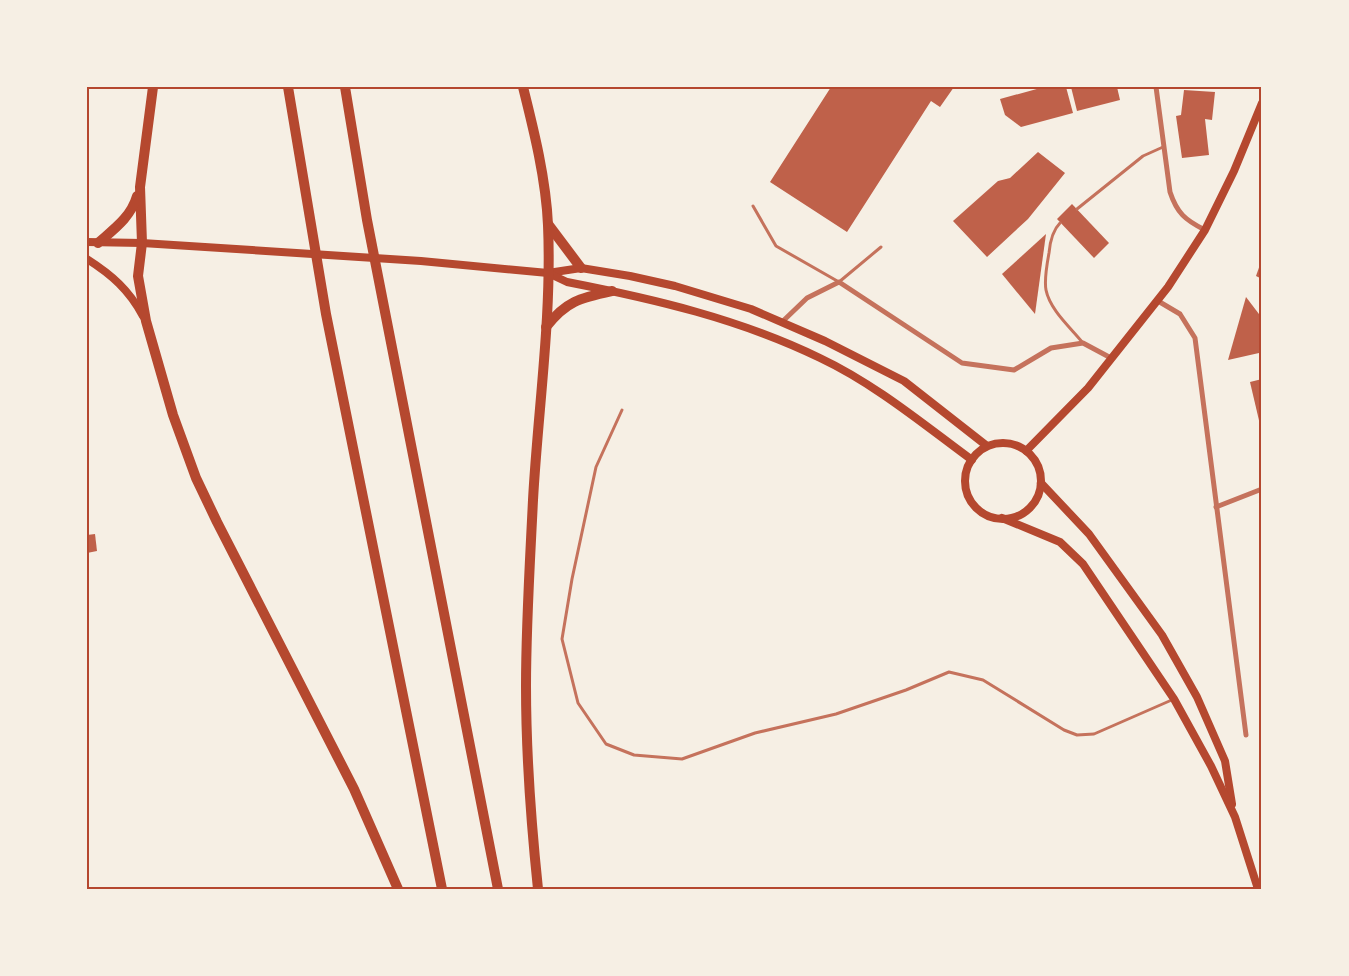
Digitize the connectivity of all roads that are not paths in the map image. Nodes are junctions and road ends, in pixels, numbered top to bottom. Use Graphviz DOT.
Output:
graph roads {
  1 [pos="153,87"];
  2 [pos="288,87"];
  3 [pos="345,87"];
  4 [pos="522,87"];
  5 [pos="1156,87"];
  6 [pos="1262,103"];
  7 [pos="1260,113"];
  8 [pos="1164,146"];
  9 [pos="140,187"];
  10 [pos="753,206"];
  11 [pos="1077,209"];
  12 [pos="548,223"];
  13 [pos="1060,223"];
  14 [pos="1205,230"];
  15 [pos="92,242"];
  16 [pos="142,243"];
  17 [pos="881,247"];
  18 [pos="87,260"];
  19 [pos="581,268"];
  20 [pos="548,273"];
  21 [pos="839,282"];
  22 [pos="612,291"];
  23 [pos="1158,301"];
  24 [pos="147,321"];
  25 [pos="782,322"];
  26 [pos="546,328"];
  27 [pos="1083,343"];
  28 [pos="1111,358"];
  29 [pos="622,410"];
  30 [pos="987,447"];
  31 [pos="1026,450"];
  32 [pos="972,460"];
  33 [pos="1041,483"];
  34 [pos="1262,489"];
  35 [pos="1216,507"];
  36 [pos="1002,518"];
  37 [pos="1174,699"];
  38 [pos="1246,735"];
  39 [pos="1235,817"];
  40 [pos="398,889"];
  41 [pos="442,889"];
  42 [pos="498,889"];
  43 [pos="538,889"];
  44 [pos="1258,889"];
  1 -- 9 [label="highway"];
  2 -- 41 [label="highway"];
  3 -- 42 [label="highway"];
  4 -- 12 [label="highway"];
  5 -- 8 [label="street"];
  6 -- 7 [label="main road"];
  7 -- 14 [label="main road"];
  8 -- 11 [label="lane"];
  8 -- 14 [label="street"];
  9 -- 15 [label="highway"];
  9 -- 16 [label="highway"];
  10 -- 21 [label="lane"];
  12 -- 19 [label="highway"];
  12 -- 20 [label="highway"];
  13 -- 27 [label="lane"];
  14 -- 23 [label="main road"];
  15 -- 16 [label="main road"];
  16 -- 20 [label="main road"];
  16 -- 24 [label="highway"];
  17 -- 21 [label="lane"];
  18 -- 24 [label="main road"];
  19 -- 20 [label="main road"];
  19 -- 25 [label="main road"];
  20 -- 22 [label="main road"];
  20 -- 26 [label="highway"];
  21 -- 25 [label="street"];
  21 -- 27 [label="street"];
  22 -- 26 [label="highway"];
  22 -- 32 [label="main road"];
  23 -- 28 [label="main road"];
  23 -- 35 [label="street"];
  24 -- 40 [label="highway"];
  25 -- 30 [label="main road"];
  26 -- 43 [label="highway"];
  27 -- 28 [label="street"];
  28 -- 31 [label="main road"];
  29 -- 37 [label="lane"];
  30 -- 31 [label="main road"];
  30 -- 32 [label="main road"];
  31 -- 33 [label="main road"];
  32 -- 36 [label="main road"];
  33 -- 36 [label="main road"];
  33 -- 39 [label="main road"];
  34 -- 35 [label="street"];
  35 -- 38 [label="street"];
  36 -- 37 [label="main road"];
  37 -- 39 [label="main road"];
  39 -- 44 [label="main road"];
}
